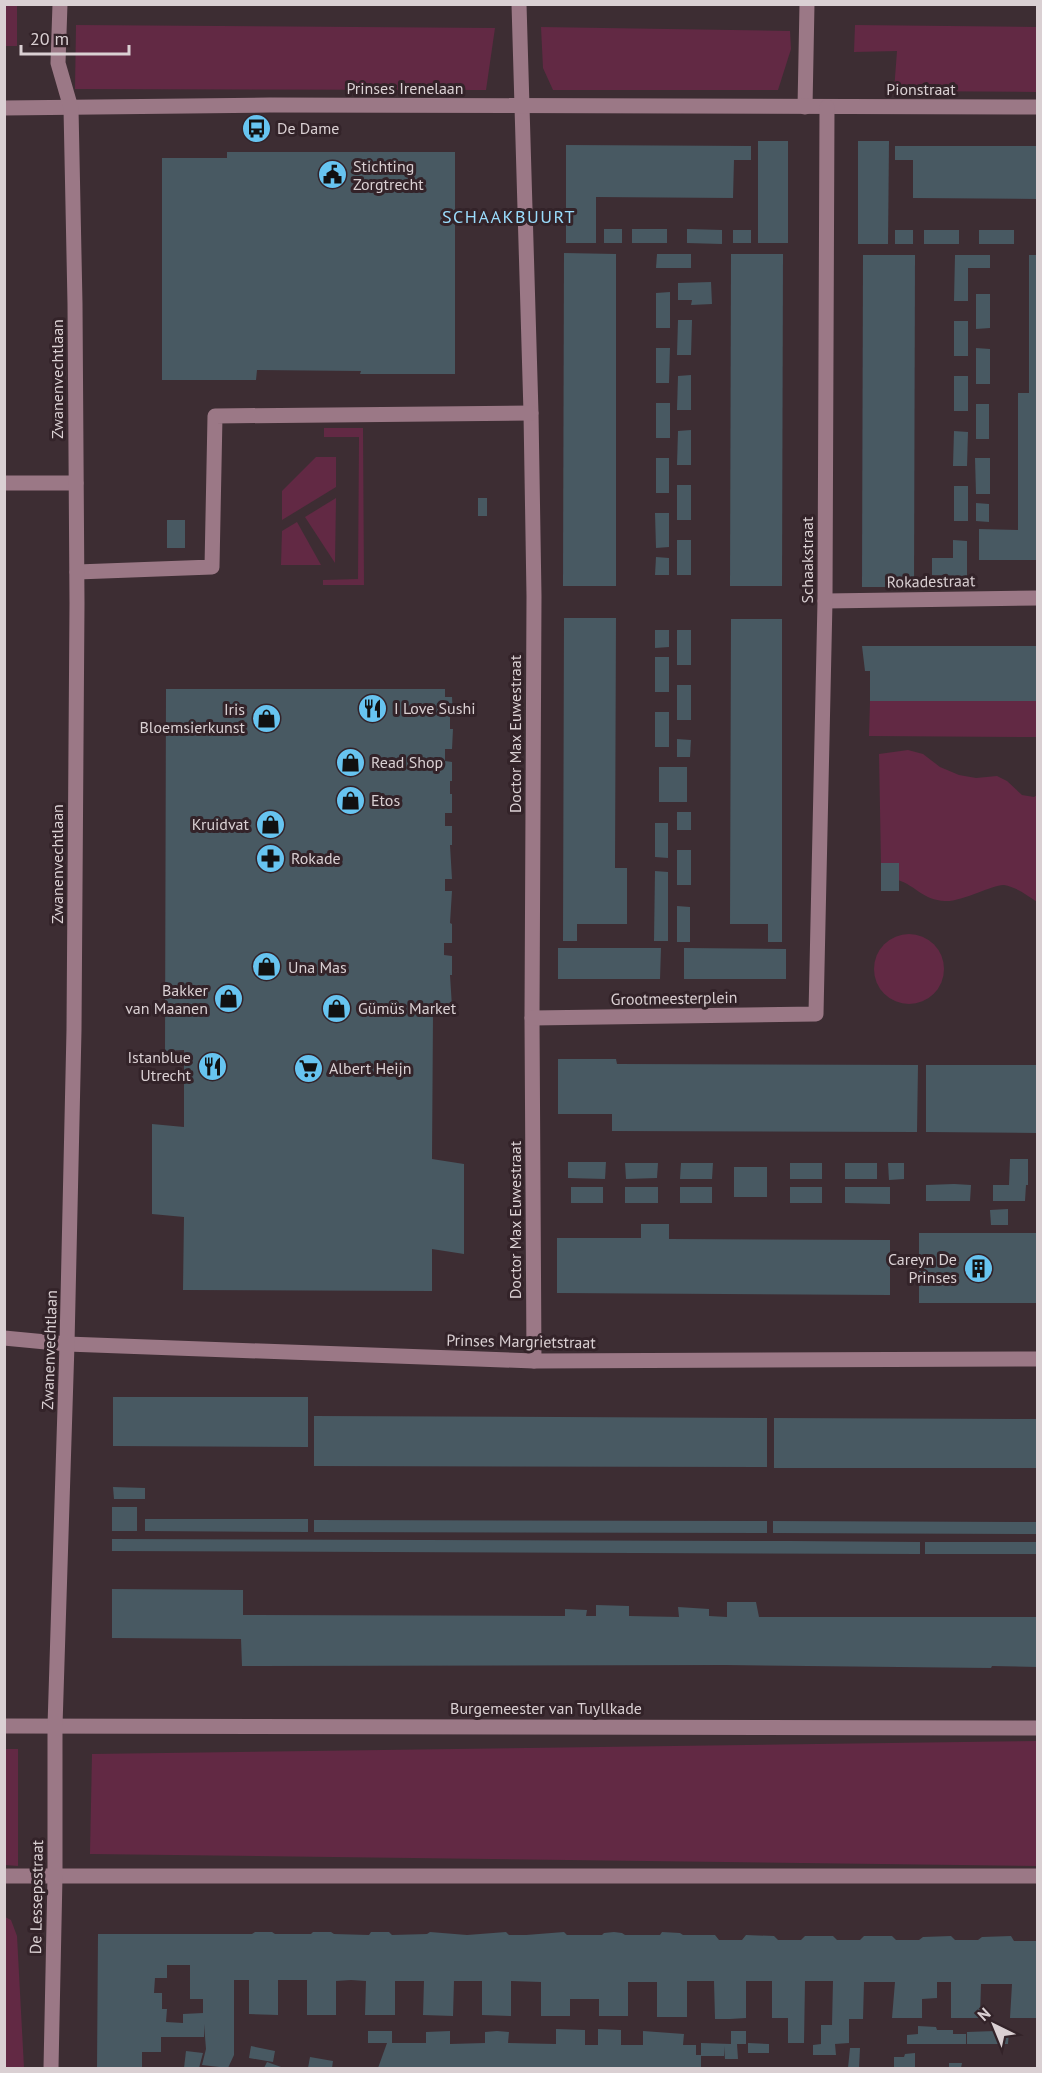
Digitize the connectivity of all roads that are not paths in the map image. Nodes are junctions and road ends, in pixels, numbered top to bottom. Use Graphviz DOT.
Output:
graph roads {
  1 [pos="60,4"];
  2 [pos="519,4"];
  3 [pos="807,4"];
  4 [pos="522,107"];
  5 [pos="805,107"];
  6 [pos="827,107"];
  7 [pos="1038,107"];
  8 [pos="4,108"];
  9 [pos="70,108"];
  10 [pos="531,413"];
  11 [pos="4,483"];
  12 [pos="76,483"];
  13 [pos="77,572"];
  14 [pos="1038,598"];
  15 [pos="825,601"];
  16 [pos="816,1014"];
  17 [pos="532,1017"];
  18 [pos="4,1338"];
  19 [pos="67,1344"];
  20 [pos="1038,1359"];
  21 [pos="534,1361"];
  22 [pos="4,1726"];
  23 [pos="55,1726"];
  24 [pos="1038,1728"];
  25 [pos="4,1876"];
  26 [pos="55,1876"];
  27 [pos="1038,1876"];
  28 [pos="51,2068"];
  1 -- 9 [label="street, Zwanenvechtlaan"];
  2 -- 4 [label="street, Doctor Max Euwestraat"];
  3 -- 5 [label="street"];
  4 -- 5 [label="street, Prinses Irenelaan"];
  4 -- 9 [label="street, Prinses Irenelaan"];
  4 -- 10 [label="street, Doctor Max Euwestraat"];
  5 -- 6 [label="street, Pionstraat"];
  6 -- 7 [label="street, Pionstraat"];
  6 -- 15 [label="street, Schaakstraat"];
  8 -- 9 [label="street, Prinses Irenelaan"];
  9 -- 12 [label="street, Zwanenvechtlaan"];
  10 -- 13 [label="street"];
  10 -- 17 [label="street, Doctor Max Euwestraat"];
  11 -- 12 [label="street"];
  12 -- 13 [label="street, Zwanenvechtlaan"];
  13 -- 19 [label="street, Zwanenvechtlaan"];
  14 -- 15 [label="street, Rokadestraat"];
  15 -- 16 [label="street, Schaakstraat"];
  16 -- 17 [label="street, Grootmeesterplein"];
  17 -- 21 [label="street, Doctor Max Euwestraat"];
  18 -- 19 [label="street, Prinses Margrietstraat"];
  19 -- 21 [label="street, Prinses Margrietstraat"];
  19 -- 23 [label="street, Zwanenvechtlaan"];
  20 -- 21 [label="street, Prinses Margrietstraat"];
  22 -- 23 [label="street, Burgemeester van Tuyllkade"];
  23 -- 24 [label="street, Burgemeester van Tuyllkade"];
  23 -- 26 [label="street, De Lessepsstraat"];
  25 -- 26 [label="street"];
  26 -- 27 [label="street"];
  26 -- 28 [label="street, De Lessepsstraat"];
}
